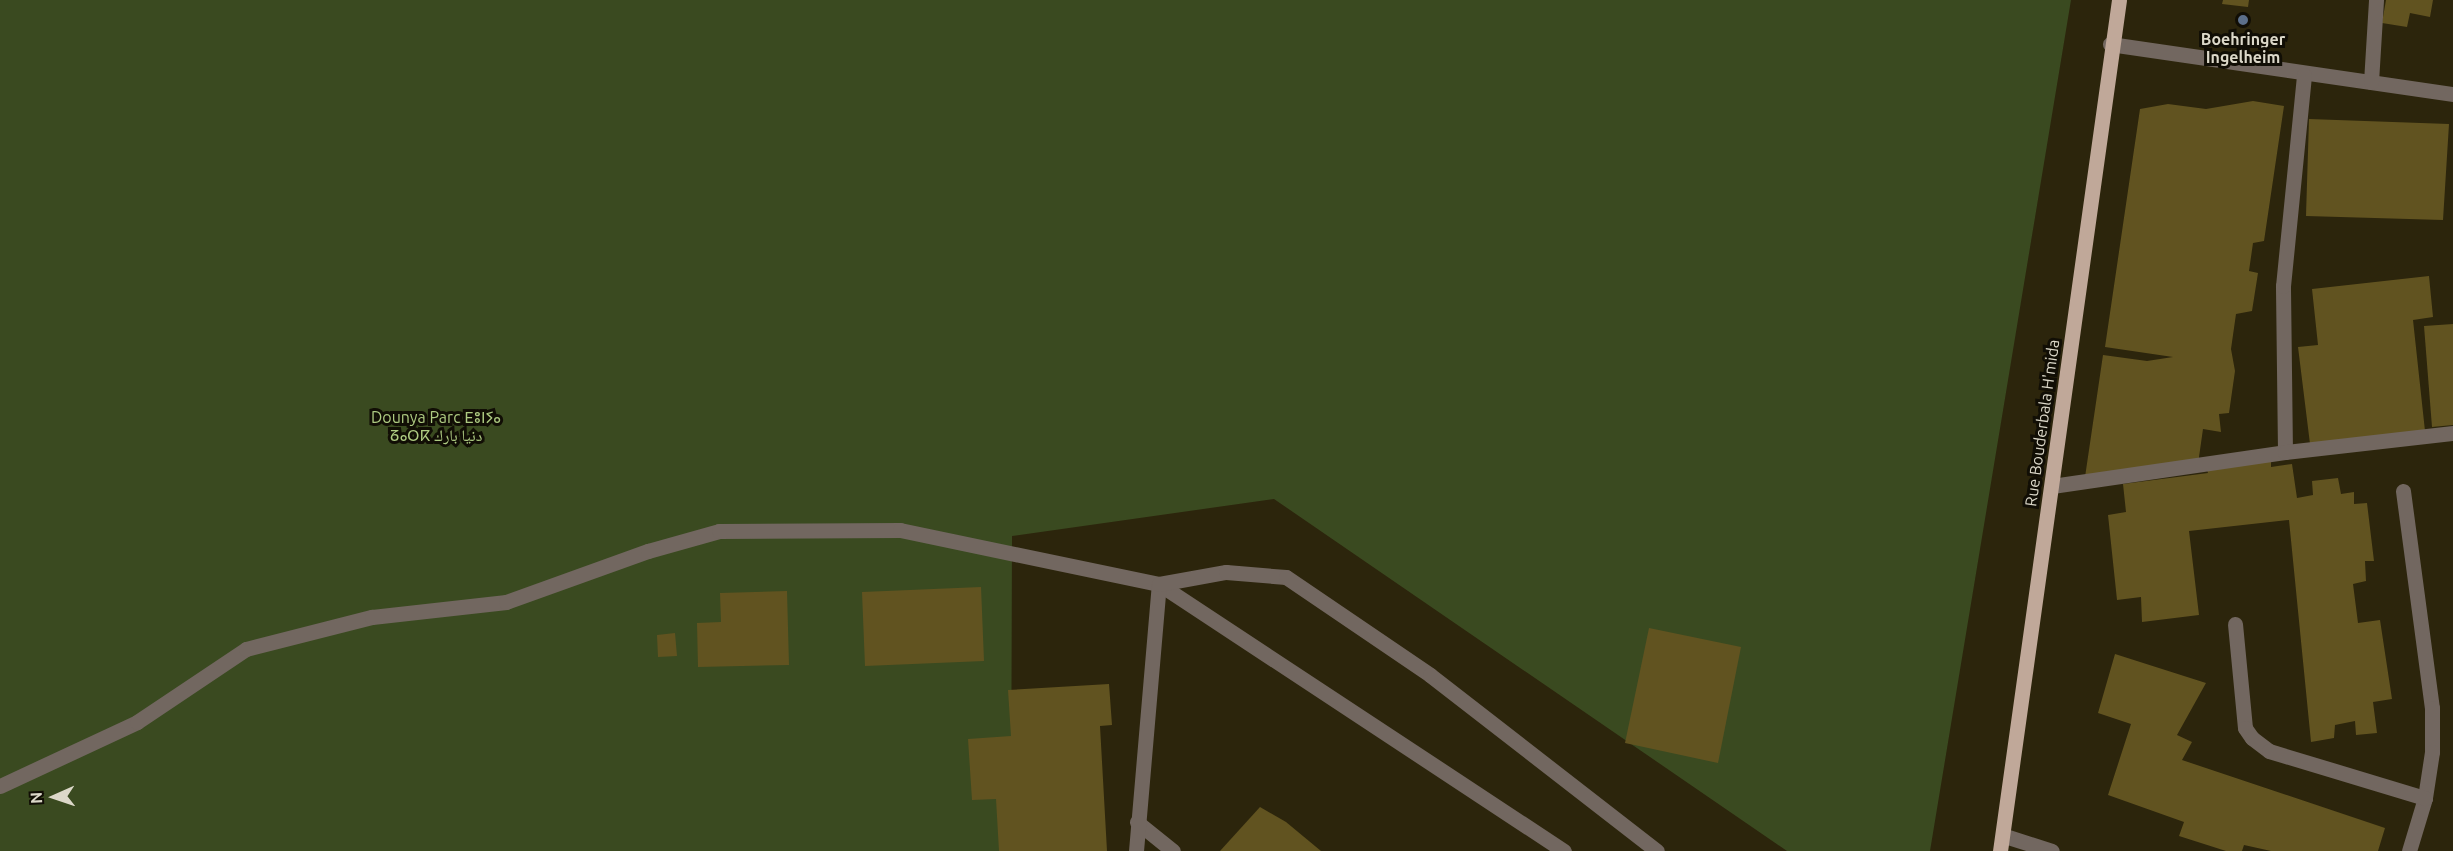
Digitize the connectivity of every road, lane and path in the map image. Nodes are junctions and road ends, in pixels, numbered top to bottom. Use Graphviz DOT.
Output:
graph roads {
  1 [pos="2119,0"];
  2 [pos="2376,0"];
  3 [pos="2110,44"];
  4 [pos="2304,75"];
  5 [pos="2371,82"];
  6 [pos="2453,94"];
  7 [pos="2453,433"];
  8 [pos="2285,452"];
  9 [pos="2052,486"];
  10 [pos="2403,491"];
  11 [pos="1159,584"];
  12 [pos="2235,624"];
  13 [pos="0,786"];
  14 [pos="2425,798"];
  15 [pos="1137,822"];
  16 [pos="2005,836"];
  17 [pos="1136,851"];
  18 [pos="1173,851"];
  19 [pos="1564,851"];
  20 [pos="1657,851"];
  21 [pos="2000,851"];
  22 [pos="2052,851"];
  23 [pos="2409,851"];
  1 -- 3 [label="main road, Rue Bouderbala H'mida"];
  2 -- 5 [label="street"];
  3 -- 4 [label="street"];
  3 -- 9 [label="main road, Rue Bouderbala H'mida"];
  4 -- 5 [label="street"];
  4 -- 8 [label="street"];
  5 -- 6 [label="street"];
  7 -- 8 [label="street"];
  8 -- 9 [label="street"];
  9 -- 16 [label="main road, Rue Bouderbala H'mida"];
  10 -- 14 [label="street"];
  11 -- 13 [label="street"];
  11 -- 15 [label="street"];
  11 -- 19 [label="street"];
  11 -- 20 [label="street"];
  12 -- 14 [label="street"];
  14 -- 23 [label="street"];
  15 -- 17 [label="street"];
  15 -- 18 [label="street"];
  16 -- 21 [label="main road, Rue Bouderbala H'mida"];
  16 -- 22 [label="street"];
}
